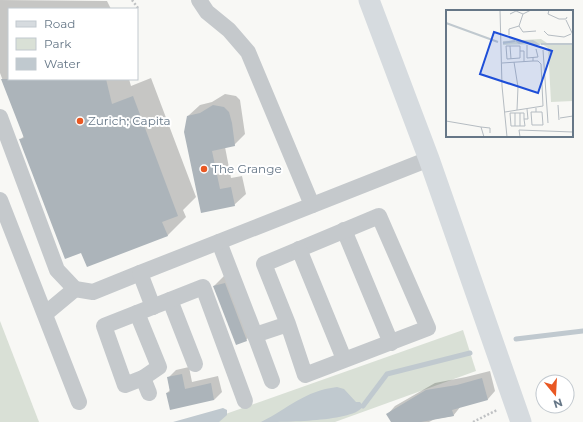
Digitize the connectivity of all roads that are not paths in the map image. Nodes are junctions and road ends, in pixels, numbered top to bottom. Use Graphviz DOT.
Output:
graph roads {
  1 [pos="199,0"];
  2 [pos="369,0"];
  3 [pos="0,117"];
  4 [pos="429,159"];
  5 [pos="0,200"];
  6 [pos="312,205"];
  7 [pos="344,230"];
  8 [pos="219,242"];
  9 [pos="299,249"];
  10 [pos="140,273"];
  11 [pos="75,289"];
  12 [pos="170,300"];
  13 [pos="153,307"];
  14 [pos="137,313"];
  15 [pos="44,314"];
  16 [pos="288,324"];
  17 [pos="255,335"];
  18 [pos="391,342"];
  19 [pos="344,359"];
  20 [pos="195,364"];
  21 [pos="272,381"];
  22 [pos="245,401"];
  23 [pos="79,402"];
  24 [pos="521,422"];
  1 -- 6 [label="lane"];
  2 -- 4 [label="main road"];
  3 -- 11 [label="lane"];
  4 -- 6 [label="lane"];
  4 -- 24 [label="main road"];
  5 -- 15 [label="lane"];
  6 -- 8 [label="lane"];
  7 -- 9 [label="lane"];
  7 -- 18 [label="lane"];
  7 -- 18 [label="lane"];
  8 -- 10 [label="lane"];
  8 -- 17 [label="lane"];
  9 -- 16 [label="lane"];
  9 -- 19 [label="lane"];
  10 -- 11 [label="lane"];
  10 -- 13 [label="lane"];
  11 -- 15 [label="lane"];
  12 -- 13 [label="lane"];
  12 -- 20 [label="lane"];
  12 -- 22 [label="lane"];
  13 -- 14 [label="lane"];
  14 -- 14 [label="lane"];
  15 -- 23 [label="lane"];
  16 -- 17 [label="lane"];
  16 -- 19 [label="lane"];
  17 -- 21 [label="lane"];
  18 -- 19 [label="lane"];
}
